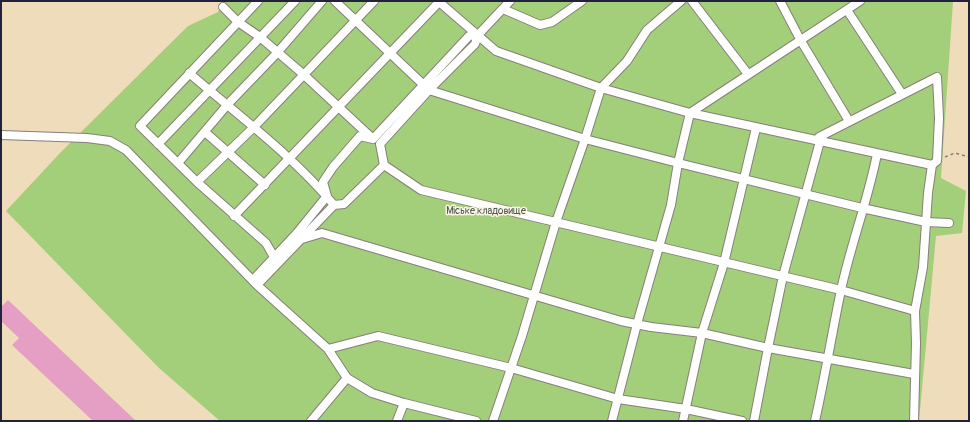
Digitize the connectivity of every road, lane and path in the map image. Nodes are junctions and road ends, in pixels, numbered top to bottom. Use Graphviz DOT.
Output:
graph roads {
  1 [pos="258,1"];
  2 [pos="295,1"];
  3 [pos="322,1"];
  4 [pos="335,1"];
  5 [pos="374,1"];
  6 [pos="439,1"];
  7 [pos="510,1"];
  8 [pos="582,1"];
  9 [pos="681,1"];
  10 [pos="692,1"];
  11 [pos="780,1"];
  12 [pos="860,1"];
  13 [pos="223,7"];
  14 [pos="503,9"];
  15 [pos="847,10"];
  16 [pos="355,20"];
  17 [pos="238,22"];
  18 [pos="478,34"];
  19 [pos="260,37"];
  20 [pos="801,41"];
  21 [pos="277,52"];
  22 [pos="389,53"];
  23 [pos="189,73"];
  24 [pos="303,74"];
  25 [pos="748,74"];
  26 [pos="426,87"];
  27 [pos="601,88"];
  28 [pos="209,90"];
  29 [pos="902,94"];
  30 [pos="228,104"];
  31 [pos="338,107"];
  32 [pos="690,113"];
  33 [pos="849,121"];
  34 [pos="253,128"];
  35 [pos="756,128"];
  36 [pos="205,132"];
  37 [pos="1,136"];
  38 [pos="373,139"];
  39 [pos="586,139"];
  40 [pos="819,142"];
  41 [pos="158,144"];
  42 [pos="380,144"];
  43 [pos="228,152"];
  44 [pos="877,154"];
  45 [pos="969,157"];
  46 [pos="289,160"];
  47 [pos="178,163"];
  48 [pos="678,163"];
  49 [pos="935,163"];
  50 [pos="384,165"];
  51 [pos="743,179"];
  52 [pos="197,182"];
  53 [pos="265,185"];
  54 [pos="806,194"];
  55 [pos="327,196"];
  56 [pos="334,205"];
  57 [pos="862,208"];
  58 [pos="234,216"];
  59 [pos="556,222"];
  60 [pos="926,222"];
  61 [pos="948,223"];
  62 [pos="300,236"];
  63 [pos="659,248"];
  64 [pos="274,257"];
  65 [pos="724,263"];
  66 [pos="783,276"];
  67 [pos="255,282"];
  68 [pos="841,290"];
  69 [pos="534,295"];
  70 [pos="915,311"];
  71 [pos="637,324"];
  72 [pos="702,333"];
  73 [pos="768,348"];
  74 [pos="328,349"];
  75 [pos="829,358"];
  76 [pos="511,368"];
  77 [pos="914,374"];
  78 [pos="347,378"];
  79 [pos="618,399"];
  80 [pos="404,403"];
  81 [pos="686,409"];
  82 [pos="311,421"];
  83 [pos="397,421"];
  84 [pos="476,421"];
  85 [pos="493,421"];
  86 [pos="612,421"];
  87 [pos="683,421"];
  88 [pos="742,421"];
  89 [pos="754,421"];
  90 [pos="816,421"];
  91 [pos="914,421"];
  1 -- 17 [label="street"];
  2 -- 19 [label="street"];
  3 -- 21 [label="street"];
  4 -- 16 [label="street"];
  5 -- 16 [label="street"];
  6 -- 18 [label="street"];
  6 -- 22 [label="street"];
  7 -- 14 [label="street"];
  8 -- 14 [label="street"];
  9 -- 27 [label="street"];
  10 -- 25 [label="street"];
  11 -- 20 [label="street"];
  12 -- 15 [label="street"];
  13 -- 17 [label="street"];
  14 -- 18 [label="street"];
  15 -- 20 [label="street"];
  15 -- 29 [label="street"];
  16 -- 22 [label="street"];
  16 -- 24 [label="street"];
  17 -- 19 [label="street"];
  17 -- 23 [label="street"];
  18 -- 26 [label="street"];
  18 -- 27 [label="street"];
  19 -- 21 [label="street"];
  19 -- 28 [label="street"];
  20 -- 25 [label="street"];
  20 -- 33 [label="street"];
  21 -- 24 [label="street"];
  21 -- 30 [label="street"];
  22 -- 26 [label="street"];
  22 -- 31 [label="street"];
  23 -- 28 [label="street"];
  23 -- 41 [label="street"];
  24 -- 31 [label="street"];
  24 -- 34 [label="street"];
  25 -- 32 [label="street"];
  26 -- 38 [label="street"];
  26 -- 39 [label="street"];
  26 -- 42 [label="street"];
  27 -- 32 [label="street"];
  27 -- 39 [label="street"];
  28 -- 30 [label="street"];
  28 -- 41 [label="street"];
  29 -- 33 [label="street"];
  29 -- 49 [label="street"];
  30 -- 34 [label="street"];
  30 -- 36 [label="street"];
  31 -- 38 [label="street"];
  31 -- 46 [label="street"];
  32 -- 35 [label="street"];
  32 -- 48 [label="street"];
  33 -- 40 [label="street"];
  34 -- 43 [label="street"];
  34 -- 46 [label="street"];
  35 -- 40 [label="street"];
  35 -- 51 [label="street"];
  36 -- 43 [label="street"];
  36 -- 47 [label="street"];
  37 -- 67 [label="street"];
  38 -- 42 [label="street"];
  38 -- 55 [label="street"];
  39 -- 48 [label="street"];
  39 -- 59 [label="street"];
  40 -- 44 [label="street"];
  40 -- 54 [label="street"];
  41 -- 47 [label="street"];
  42 -- 50 [label="street"];
  43 -- 52 [label="street"];
  43 -- 53 [label="street"];
  44 -- 49 [label="street"];
  44 -- 57 [label="street"];
  45 -- 49 [label="path"];
  46 -- 53 [label="street"];
  46 -- 55 [label="street"];
  47 -- 52 [label="street"];
  48 -- 51 [label="street"];
  48 -- 63 [label="street"];
  49 -- 60 [label="street"];
  50 -- 56 [label="street"];
  50 -- 59 [label="street"];
  51 -- 54 [label="street"];
  51 -- 65 [label="street"];
  52 -- 58 [label="street"];
  53 -- 58 [label="street"];
  54 -- 57 [label="street"];
  54 -- 66 [label="street"];
  55 -- 56 [label="street"];
  55 -- 62 [label="street"];
  56 -- 62 [label="street"];
  57 -- 60 [label="street"];
  57 -- 68 [label="street"];
  58 -- 64 [label="street"];
  59 -- 63 [label="street"];
  59 -- 69 [label="street"];
  60 -- 61 [label="street"];
  60 -- 70 [label="street"];
  62 -- 64 [label="street"];
  62 -- 67 [label="street"];
  62 -- 69 [label="street"];
  63 -- 65 [label="street"];
  63 -- 71 [label="street"];
  64 -- 67 [label="street"];
  65 -- 66 [label="street"];
  65 -- 72 [label="street"];
  66 -- 68 [label="street"];
  66 -- 73 [label="street"];
  67 -- 74 [label="street"];
  68 -- 70 [label="street"];
  68 -- 75 [label="street"];
  69 -- 71 [label="street"];
  69 -- 76 [label="street"];
  70 -- 77 [label="street"];
  71 -- 72 [label="street"];
  71 -- 79 [label="street"];
  72 -- 73 [label="street"];
  72 -- 81 [label="street"];
  73 -- 75 [label="street"];
  73 -- 89 [label="street"];
  74 -- 76 [label="street"];
  74 -- 78 [label="street"];
  75 -- 77 [label="street"];
  75 -- 90 [label="street"];
  76 -- 79 [label="street"];
  76 -- 85 [label="street"];
  77 -- 91 [label="street"];
  78 -- 80 [label="street"];
  78 -- 82 [label="street"];
  79 -- 81 [label="street"];
  79 -- 86 [label="street"];
  80 -- 83 [label="street"];
  80 -- 84 [label="street"];
  81 -- 87 [label="street"];
  81 -- 88 [label="street"];
}
